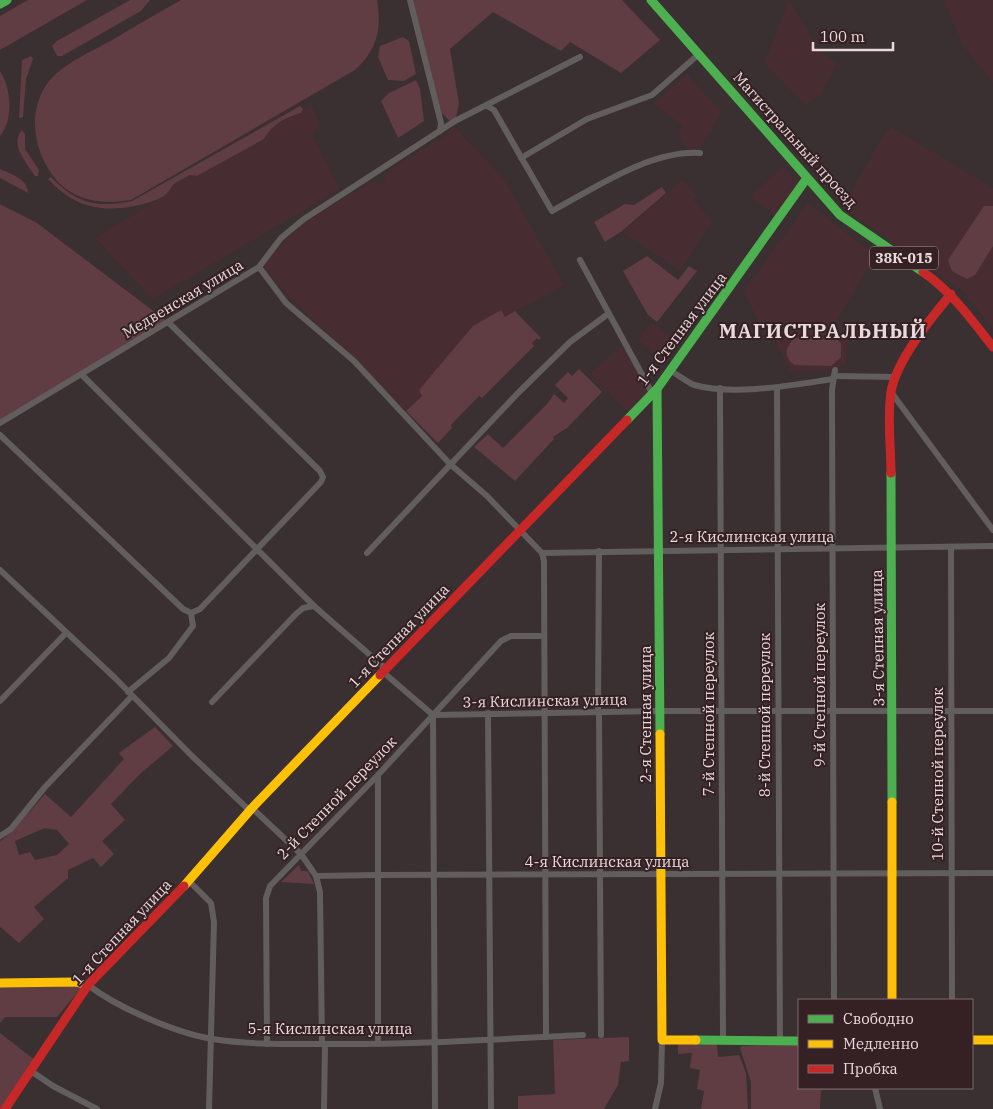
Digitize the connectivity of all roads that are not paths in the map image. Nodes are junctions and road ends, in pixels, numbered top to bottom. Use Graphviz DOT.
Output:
graph roads {
  1 [pos="6,0"];
  2 [pos="410,0"];
  3 [pos="651,0"];
  4 [pos="0,4"];
  5 [pos="699,54"];
  6 [pos="580,57"];
  7 [pos="487,106"];
  8 [pos="440,131"];
  9 [pos="700,153"];
  10 [pos="521,158"];
  11 [pos="807,178"];
  12 [pos="580,260"];
  13 [pos="259,267"];
  14 [pos="950,294"];
  15 [pos="608,314"];
  16 [pos="168,322"];
  17 [pos="993,347"];
  18 [pos="671,370"];
  19 [pos="81,374"];
  20 [pos="834,375"];
  21 [pos="896,377"];
  22 [pos="720,388"];
  23 [pos="777,388"];
  24 [pos="654,391"];
  25 [pos="891,392"];
  26 [pos="0,423"];
  27 [pos="0,435"];
  28 [pos="450,464"];
  29 [pos="993,530"];
  30 [pos="520,531"];
  31 [pos="993,546"];
  32 [pos="258,548"];
  33 [pos="776,548"];
  34 [pos="891,548"];
  35 [pos="951,548"];
  36 [pos="832,549"];
  37 [pos="660,550"];
  38 [pos="721,550"];
  39 [pos="599,551"];
  40 [pos="367,553"];
  41 [pos="542,553"];
  42 [pos="0,570"];
  43 [pos="314,606"];
  44 [pos="191,613"];
  45 [pos="66,633"];
  46 [pos="543,636"];
  47 [pos="384,670"];
  48 [pos="130,694"];
  49 [pos="0,701"];
  50 [pos="212,702"];
  51 [pos="660,711"];
  52 [pos="993,711"];
  53 [pos="599,712"];
  54 [pos="722,712"];
  55 [pos="778,712"];
  56 [pos="833,712"];
  57 [pos="892,712"];
  58 [pos="951,712"];
  59 [pos="488,713"];
  60 [pos="544,713"];
  61 [pos="433,715"];
  62 [pos="378,775"];
  63 [pos="251,810"];
  64 [pos="0,836"];
  65 [pos="301,854"];
  66 [pos="951,872"];
  67 [pos="778,873"];
  68 [pos="892,873"];
  69 [pos="993,873"];
  70 [pos="545,874"];
  71 [pos="660,874"];
  72 [pos="722,874"];
  73 [pos="834,874"];
  74 [pos="378,875"];
  75 [pos="316,876"];
  76 [pos="432,876"];
  77 [pos="489,876"];
  78 [pos="600,876"];
  79 [pos="189,881"];
  80 [pos="0,983"];
  81 [pos="88,985"];
  82 [pos="834,999"];
  83 [pos="892,999"];
  84 [pos="952,999"];
  85 [pos="601,1034"];
  86 [pos="584,1035"];
  87 [pos="546,1037"];
  88 [pos="212,1039"];
  89 [pos="491,1039"];
  90 [pos="662,1040"];
  91 [pos="723,1040"];
  92 [pos="973,1040"];
  93 [pos="993,1040"];
  94 [pos="780,1041"];
  95 [pos="798,1041"];
  96 [pos="433,1042"];
  97 [pos="268,1044"];
  98 [pos="323,1044"];
  99 [pos="378,1044"];
  100 [pos="31,1071"];
  101 [pos="875,1089"];
  102 [pos="5,1109"];
  103 [pos="97,1109"];
  104 [pos="209,1109"];
  105 [pos="324,1109"];
  106 [pos="435,1109"];
  107 [pos="491,1109"];
  108 [pos="655,1109"];
  109 [pos="880,1109"];
  1 -- 4 [label="street"];
  2 -- 8 [label="street"];
  3 -- 5 [label="street, Магистральный проезд / 38К-015"];
  5 -- 10 [label="street"];
  5 -- 11 [label="street, Магистральный проезд / 38К-015"];
  6 -- 7 [label="street, Медвенская улица"];
  7 -- 8 [label="street, Медвенская улица"];
  7 -- 10 [label="street"];
  8 -- 13 [label="street, Медвенская улица"];
  9 -- 10 [label="street"];
  11 -- 14 [label="street, Магистральный проезд / 38К-015"];
  11 -- 18 [label="street, 1-я Степная улица"];
  12 -- 15 [label="street"];
  13 -- 16 [label="street, Медвенская улица"];
  13 -- 28 [label="street"];
  14 -- 17 [label="street, Магистральный проезд / 38К-015"];
  14 -- 21 [label="street, 3-я Степная улица"];
  15 -- 24 [label="street"];
  15 -- 28 [label="street"];
  16 -- 19 [label="street, Медвенская улица"];
  16 -- 32 [label="street"];
  18 -- 22 [label="street"];
  18 -- 24 [label="street, 1-я Степная улица"];
  19 -- 26 [label="street, Медвенская улица"];
  19 -- 32 [label="street"];
  20 -- 21 [label="street"];
  20 -- 23 [label="street"];
  20 -- 36 [label="street, 9-й Степной переулок"];
  21 -- 25 [label="street, 3-я Степная улица"];
  22 -- 23 [label="street"];
  22 -- 38 [label="street, 7-й Степной переулок"];
  23 -- 33 [label="street, 8-й Степной переулок"];
  24 -- 30 [label="street, 1-я Степная улица"];
  24 -- 37 [label="street, 2-я Степная улица"];
  25 -- 29 [label="street"];
  25 -- 34 [label="street, 3-я Степная улица"];
  27 -- 44 [label="street"];
  28 -- 30 [label="street"];
  28 -- 40 [label="street"];
  30 -- 41 [label="street"];
  30 -- 47 [label="street, 1-я Степная улица"];
  31 -- 35 [label="street, 2-я Кислинская улица"];
  32 -- 43 [label="street"];
  32 -- 44 [label="street"];
  33 -- 36 [label="street, 2-я Кислинская улица"];
  33 -- 38 [label="street, 2-я Кислинская улица"];
  33 -- 55 [label="street, 8-й Степной переулок"];
  34 -- 35 [label="street, 2-я Кислинская улица"];
  34 -- 36 [label="street, 2-я Кислинская улица"];
  34 -- 57 [label="street, 3-я Степная улица"];
  35 -- 58 [label="street, 10-й Степной переулок"];
  36 -- 56 [label="street, 9-й Степной переулок"];
  37 -- 38 [label="street, 2-я Кислинская улица"];
  37 -- 39 [label="street, 2-я Кислинская улица"];
  37 -- 51 [label="street, 2-я Степная улица"];
  38 -- 54 [label="street, 7-й Степной переулок"];
  39 -- 41 [label="street, 2-я Кислинская улица"];
  39 -- 53 [label="street"];
  41 -- 46 [label="street"];
  42 -- 45 [label="street"];
  43 -- 47 [label="street"];
  43 -- 50 [label="street"];
  44 -- 48 [label="street"];
  45 -- 48 [label="street"];
  45 -- 49 [label="street"];
  46 -- 60 [label="street"];
  46 -- 61 [label="street, 2-й Степной переулок"];
  47 -- 61 [label="street"];
  47 -- 63 [label="street, 1-я Степная улица"];
  48 -- 63 [label="street"];
  48 -- 64 [label="street"];
  51 -- 53 [label="street, 3-я Кислинская улица"];
  51 -- 54 [label="street, 3-я Кислинская улица"];
  51 -- 71 [label="street, 2-я Степная улица"];
  52 -- 58 [label="street, 3-я Кислинская улица"];
  53 -- 60 [label="street, 3-я Кислинская улица"];
  53 -- 78 [label="street"];
  54 -- 55 [label="street, 3-я Кислинская улица"];
  54 -- 72 [label="street, 7-й Степной переулок"];
  55 -- 56 [label="street, 3-я Кислинская улица"];
  55 -- 67 [label="street, 8-й Степной переулок"];
  56 -- 57 [label="street, 3-я Кислинская улица"];
  56 -- 73 [label="street, 9-й Степной переулок"];
  57 -- 58 [label="street, 3-я Кислинская улица"];
  57 -- 68 [label="street, 3-я Степная улица"];
  58 -- 66 [label="street, 10-й Степной переулок"];
  59 -- 60 [label="street, 3-я Кислинская улица"];
  59 -- 61 [label="street, 3-я Кислинская улица"];
  59 -- 77 [label="street"];
  60 -- 70 [label="street"];
  61 -- 62 [label="street, 2-й Степной переулок"];
  61 -- 76 [label="street"];
  62 -- 65 [label="street, 2-й Степной переулок"];
  62 -- 74 [label="street"];
  63 -- 65 [label="street"];
  63 -- 79 [label="street, 1-я Степная улица"];
  65 -- 75 [label="street"];
  65 -- 97 [label="street, 2-й Степной переулок"];
  66 -- 68 [label="street, 4-я Кислинская улица"];
  66 -- 69 [label="street, 4-я Кислинская улица"];
  66 -- 84 [label="street, 10-й Степной переулок"];
  67 -- 72 [label="street, 4-я Кислинская улица"];
  67 -- 73 [label="street, 4-я Кислинская улица"];
  67 -- 94 [label="street, 8-й Степной переулок"];
  68 -- 73 [label="street, 4-я Кислинская улица"];
  68 -- 83 [label="street, 3-я Степная улица"];
  70 -- 77 [label="street, 4-я Кислинская улица"];
  70 -- 78 [label="street, 4-я Кислинская улица"];
  70 -- 87 [label="street"];
  71 -- 72 [label="street, 4-я Кислинская улица"];
  71 -- 78 [label="street, 4-я Кислинская улица"];
  71 -- 90 [label="street, 2-я Степная улица"];
  72 -- 91 [label="street, 7-й Степной переулок"];
  73 -- 82 [label="street, 9-й Степной переулок"];
  74 -- 75 [label="street, 4-я Кислинская улица"];
  74 -- 76 [label="street, 4-я Кислинская улица"];
  74 -- 99 [label="street"];
  75 -- 98 [label="street"];
  76 -- 77 [label="street, 4-я Кислинская улица"];
  76 -- 96 [label="street"];
  77 -- 89 [label="street"];
  78 -- 85 [label="street"];
  79 -- 81 [label="street, 1-я Степная улица"];
  79 -- 88 [label="street"];
  80 -- 81 [label="street"];
  81 -- 88 [label="street, 5-я Кислинская улица"];
  81 -- 100 [label="street, 1-я Степная улица"];
  86 -- 87 [label="street, 5-я Кислинская улица"];
  87 -- 89 [label="street, 5-я Кислинская улица"];
  88 -- 97 [label="street, 5-я Кислинская улица"];
  88 -- 104 [label="street"];
  89 -- 96 [label="street, 5-я Кислинская улица"];
  89 -- 107 [label="street"];
  90 -- 91 [label="street"];
  90 -- 108 [label="street"];
  91 -- 94 [label="street"];
  92 -- 93 [label="street"];
  94 -- 95 [label="street"];
  96 -- 99 [label="street, 5-я Кислинская улица"];
  96 -- 106 [label="street"];
  97 -- 98 [label="street, 5-я Кислинская улица"];
  98 -- 99 [label="street, 5-я Кислинская улица"];
  98 -- 105 [label="street"];
  100 -- 102 [label="street, 1-я Степная улица"];
  100 -- 103 [label="street"];
  101 -- 109 [label="street"];
}
